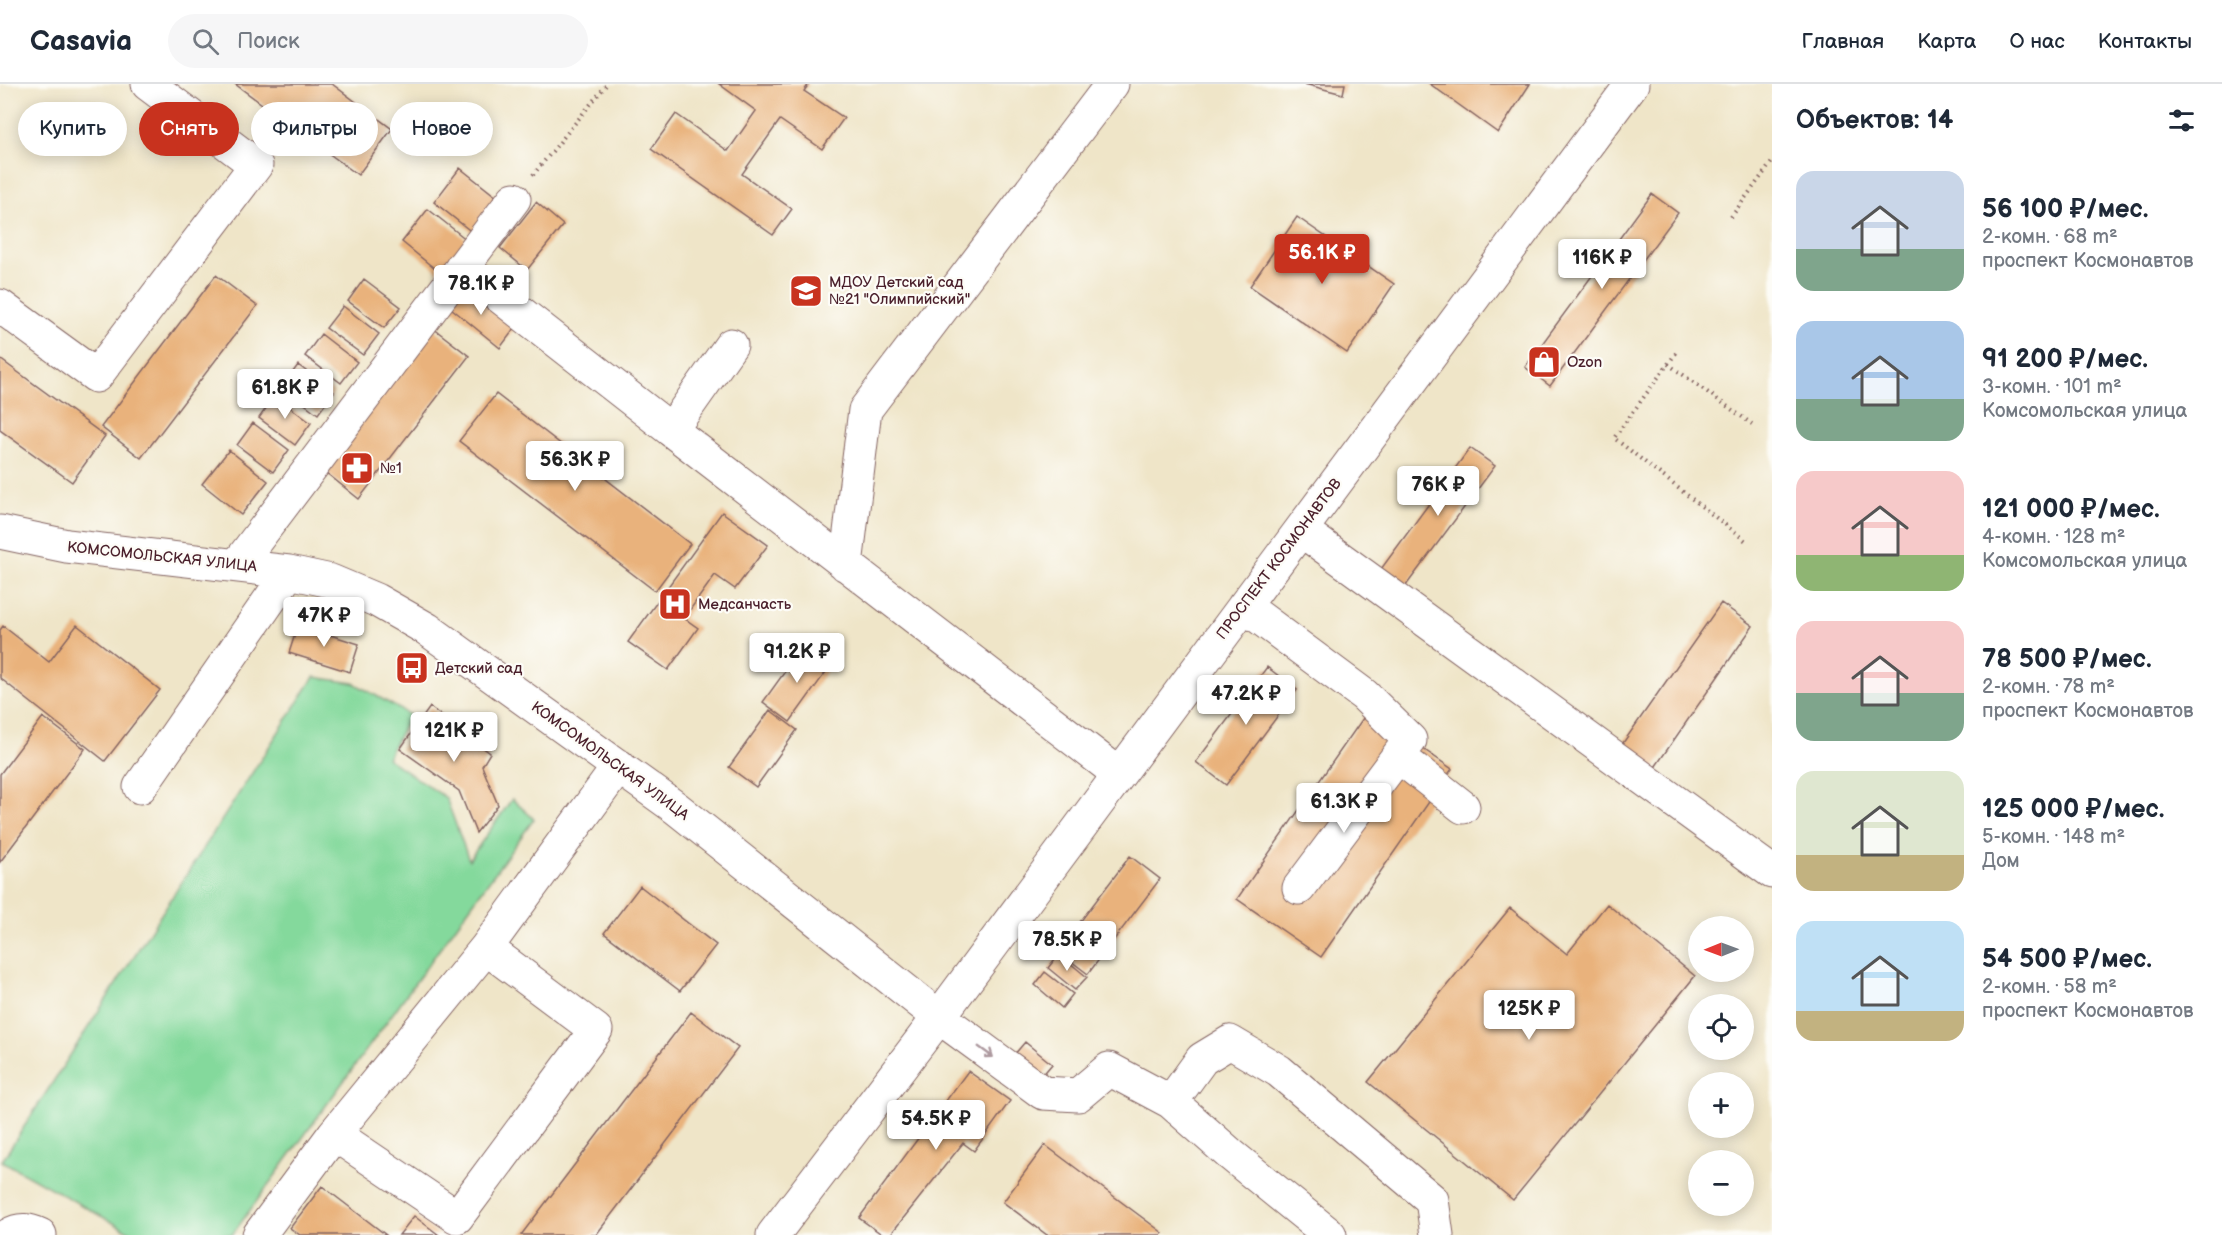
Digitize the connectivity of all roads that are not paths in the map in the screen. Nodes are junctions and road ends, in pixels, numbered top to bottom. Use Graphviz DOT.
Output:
graph roads {
  1 [pos="148,84"];
  2 [pos="1112,84"];
  3 [pos="1632,84"];
  4 [pos="514,199"];
  5 [pos="462,267"];
  6 [pos="0,306"];
  7 [pos="732,345"];
  8 [pos="671,430"];
  9 [pos="1301,530"];
  10 [pos="0,532"];
  11 [pos="238,564"];
  12 [pos="846,565"];
  13 [pos="289,572"];
  14 [pos="1244,606"];
  15 [pos="1398,756"];
  16 [pos="619,766"];
  17 [pos="1119,774"];
  18 [pos="140,788"];
  19 [pos="1463,807"];
  20 [pos="1772,872"];
  21 [pos="1299,888"];
  22 [pos="486,948"];
  23 [pos="939,1017"];
  24 [pos="1171,1102"];
  25 [pos="334,1134"];
  26 [pos="9,1235"];
  27 [pos="40,1235"];
  28 [pos="258,1235"];
  29 [pos="773,1235"];
  30 [pos="1330,1235"];
  31 [pos="1437,1235"];
  1 -- 6 [label="street"];
  2 -- 12 [label="street"];
  3 -- 9 [label="street, ПРОСПЕКТ КОСМОНАВТОВ"];
  4 -- 5 [label="street"];
  5 -- 8 [label="street"];
  5 -- 11 [label="street"];
  7 -- 8 [label="street"];
  8 -- 12 [label="street"];
  9 -- 14 [label="street, ПРОСПЕКТ КОСМОНАВТОВ"];
  9 -- 20 [label="street"];
  10 -- 11 [label="street, КОМСОМОЛЬСКАЯ УЛИЦА"];
  11 -- 13 [label="street, КОМСОМОЛЬСКАЯ УЛИЦА"];
  12 -- 17 [label="street"];
  13 -- 16 [label="street, КОМСОМОЛЬСКАЯ УЛИЦА"];
  13 -- 18 [label="street"];
  14 -- 15 [label="street"];
  14 -- 17 [label="street, ПРОСПЕКТ КОСМОНАВТОВ"];
  15 -- 19 [label="street"];
  15 -- 21 [label="street"];
  16 -- 22 [label="street"];
  16 -- 23 [label="street, КОМСОМОЛЬСКАЯ УЛИЦА"];
  17 -- 23 [label="street, ПРОСПЕКТ КОСМОНАВТОВ"];
  22 -- 25 [label="street"];
  22 -- 25 [label="street"];
  23 -- 24 [label="street, КОМСОМОЛЬСКАЯ УЛИЦА, one-way"];
  23 -- 29 [label="street, ПРОСПЕКТ КОСМОНАВТОВ"];
  24 -- 30 [label="street"];
  24 -- 31 [label="street"];
  25 -- 28 [label="street"];
  26 -- 27 [label="street"];
}
